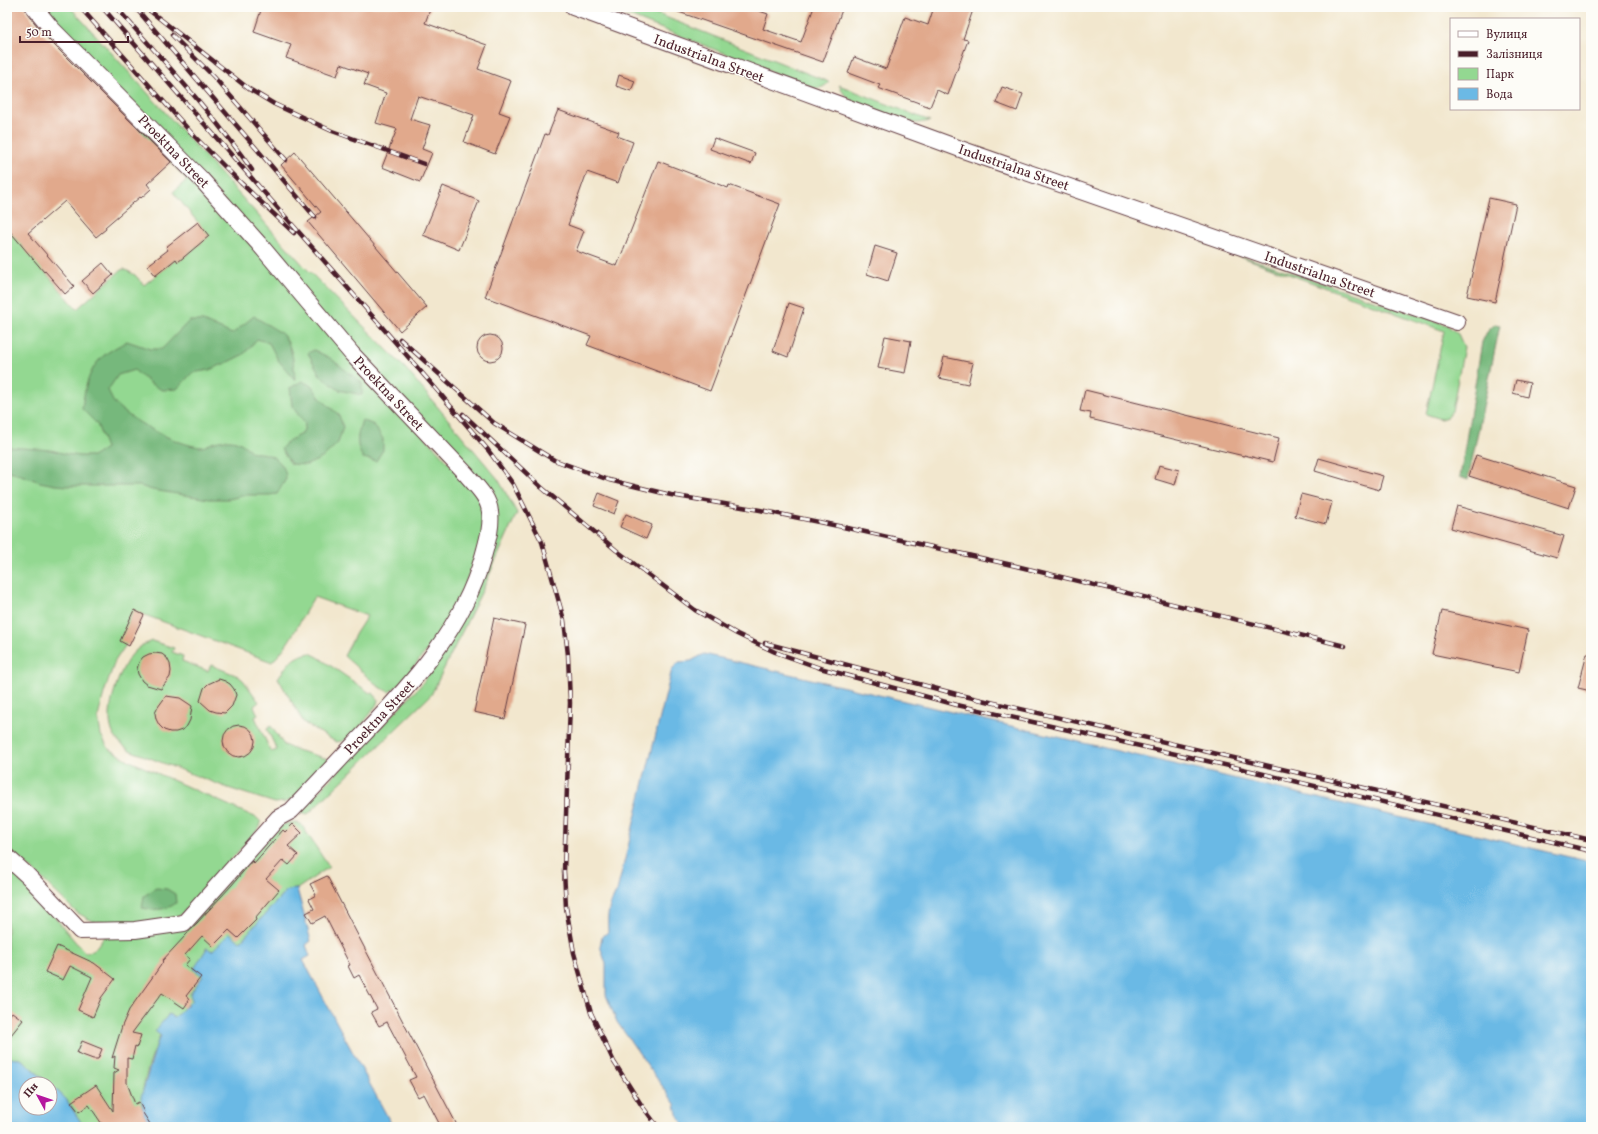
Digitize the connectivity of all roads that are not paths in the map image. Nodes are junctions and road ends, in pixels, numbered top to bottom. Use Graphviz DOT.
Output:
graph roads {
  1 [pos="34,7"];
  2 [pos="573,7"];
  3 [pos="1457,322"];
  4 [pos="7,857"];
  1 -- 4 [label="street, Proektna Street"];
  2 -- 3 [label="street, Industrialna Street"];
}
